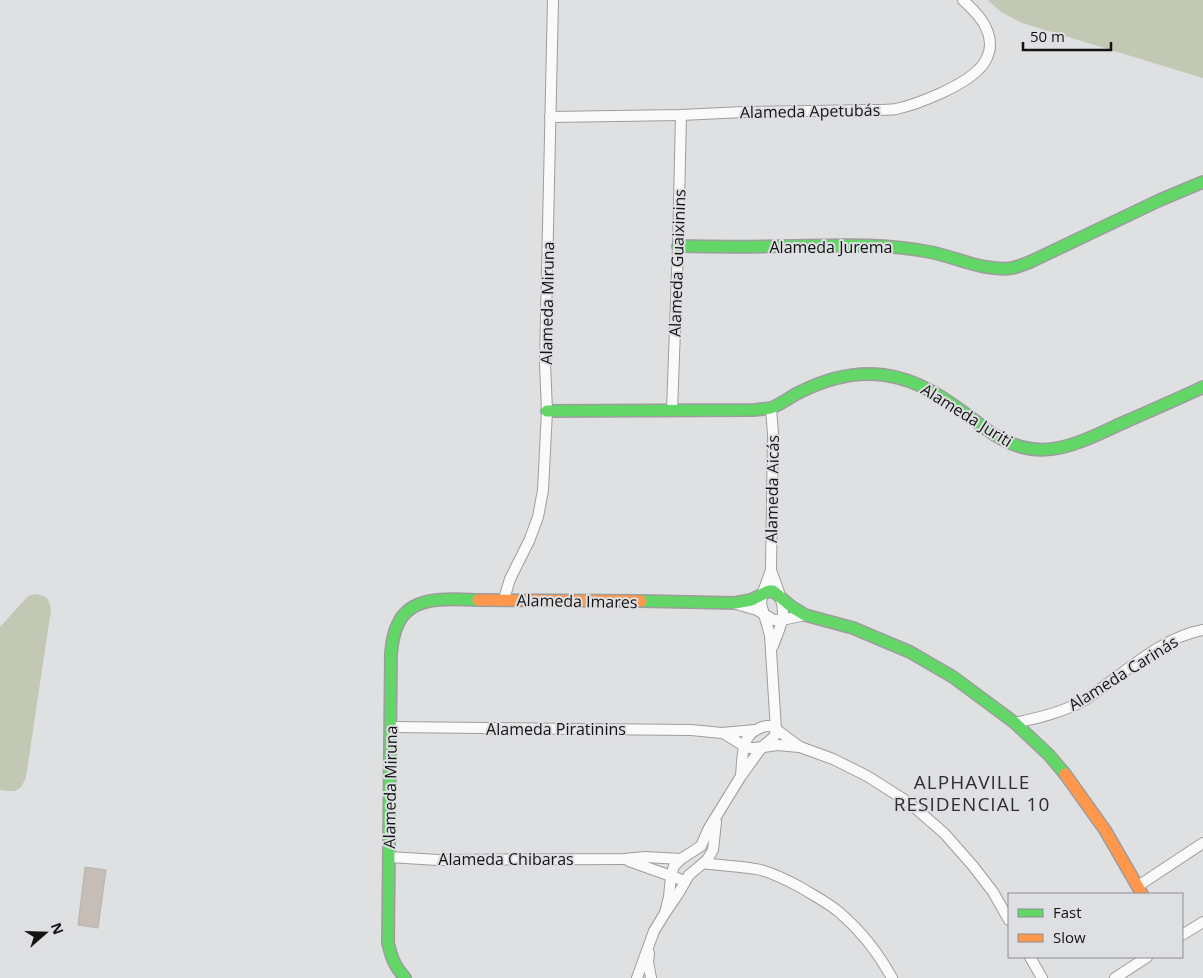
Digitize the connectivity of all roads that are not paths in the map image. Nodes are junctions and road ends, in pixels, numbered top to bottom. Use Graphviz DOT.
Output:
graph roads {
  1 [pos="553,0"];
  2 [pos="963,0"];
  3 [pos="681,116"];
  4 [pos="550,117"];
  5 [pos="1203,182"];
  6 [pos="678,246"];
  7 [pos="1203,387"];
  8 [pos="771,408"];
  9 [pos="547,411"];
  10 [pos="672,411"];
  11 [pos="771,570"];
  12 [pos="762,595"];
  13 [pos="780,596"];
  14 [pos="504,600"];
  15 [pos="736,603"];
  16 [pos="419,604"];
  17 [pos="765,615"];
  18 [pos="805,615"];
  19 [pos="782,620"];
  20 [pos="1203,630"];
  21 [pos="772,650"];
  22 [pos="774,698"];
  23 [pos="1015,723"];
  24 [pos="390,728"];
  25 [pos="760,728"];
  26 [pos="776,730"];
  27 [pos="722,733"];
  28 [pos="744,746"];
  29 [pos="762,747"];
  30 [pos="800,747"];
  31 [pos="741,776"];
  32 [pos="717,816"];
  33 [pos="1203,843"];
  34 [pos="701,846"];
  35 [pos="713,850"];
  36 [pos="389,857"];
  37 [pos="624,859"];
  38 [pos="681,859"];
  39 [pos="704,863"];
  40 [pos="730,865"];
  41 [pos="671,876"];
  42 [pos="685,881"];
  43 [pos="1140,890"];
  44 [pos="665,912"];
  45 [pos="1008,918"];
  46 [pos="1203,922"];
  47 [pos="1183,934"];
  48 [pos="649,945"];
  49 [pos="1031,958"];
  50 [pos="1145,958"];
  51 [pos="404,978"];
  52 [pos="637,978"];
  53 [pos="651,978"];
  54 [pos="892,978"];
  55 [pos="1042,978"];
  56 [pos="1115,978"];
  1 -- 4 [label="street, Alameda Miruna"];
  2 -- 3 [label="street, Alameda Apetubás"];
  3 -- 4 [label="street, Alameda Apetubás"];
  3 -- 6 [label="street, Alameda Guaixinins"];
  4 -- 9 [label="street, Alameda Miruna"];
  5 -- 6 [label="street, Alameda Jurema"];
  6 -- 10 [label="street, Alameda Guaixinins"];
  7 -- 8 [label="street, Alameda Juriti"];
  8 -- 10 [label="street, Alameda Juriti"];
  8 -- 11 [label="street, Alameda Aicás"];
  9 -- 10 [label="street, Alameda Juriti"];
  9 -- 14 [label="street, Alameda Miruna"];
  11 -- 12 [label="street, Alameda Aicás"];
  11 -- 13 [label="street, Alameda Aicás"];
  12 -- 13 [label="street"];
  12 -- 15 [label="street, Alameda Imares"];
  12 -- 17 [label="street, Alameda Aicás"];
  13 -- 18 [label="street"];
  13 -- 19 [label="street, Alameda Aicás"];
  14 -- 15 [label="street, Alameda Imares"];
  14 -- 16 [label="street, Alameda Imares"];
  15 -- 17 [label="street"];
  16 -- 24 [label="street, Alameda Miruna"];
  17 -- 19 [label="street"];
  17 -- 21 [label="street, Alameda Aicás"];
  18 -- 19 [label="street"];
  18 -- 23 [label="street"];
  19 -- 21 [label="street, Alameda Aicás"];
  20 -- 23 [label="street, Alameda Carinás"];
  21 -- 22 [label="street, Alameda Aicás"];
  22 -- 25 [label="street, Alameda Aicás"];
  22 -- 26 [label="street, Alameda Aicás"];
  23 -- 43 [label="street"];
  24 -- 27 [label="street, Alameda Piratinins"];
  24 -- 36 [label="street, Alameda Miruna"];
  25 -- 26 [label="street"];
  25 -- 27 [label="street"];
  25 -- 28 [label="street, Alameda Aicás"];
  26 -- 29 [label="street, Alameda Aicás"];
  26 -- 30 [label="street"];
  27 -- 28 [label="street"];
  28 -- 29 [label="street"];
  28 -- 31 [label="street, Alameda Aicás"];
  29 -- 30 [label="street"];
  29 -- 31 [label="street, Alameda Aicás"];
  30 -- 45 [label="street"];
  31 -- 32 [label="street, Alameda Aicás"];
  32 -- 34 [label="street, Alameda Aicás"];
  32 -- 35 [label="street, Alameda Aicás"];
  33 -- 43 [label="street"];
  34 -- 35 [label="street"];
  34 -- 38 [label="street, Alameda Aicás"];
  35 -- 39 [label="street, Alameda Aicás"];
  35 -- 40 [label="street"];
  36 -- 37 [label="street, Alameda Chibaras"];
  36 -- 51 [label="street, Alameda Miruna"];
  37 -- 38 [label="street, Alameda Chibaras"];
  37 -- 41 [label="street"];
  38 -- 41 [label="street, Alameda Aicás"];
  39 -- 40 [label="street"];
  39 -- 42 [label="street, Alameda Aicás"];
  40 -- 54 [label="street"];
  41 -- 42 [label="street"];
  41 -- 44 [label="street, Alameda Aicás"];
  42 -- 44 [label="street, Alameda Aicás"];
  44 -- 48 [label="street, Alameda Aicás"];
  46 -- 47 [label="street"];
  48 -- 52 [label="street, Alameda Aicás"];
  48 -- 53 [label="street, Alameda Aicás"];
  49 -- 55 [label="street"];
  50 -- 56 [label="street"];
}
